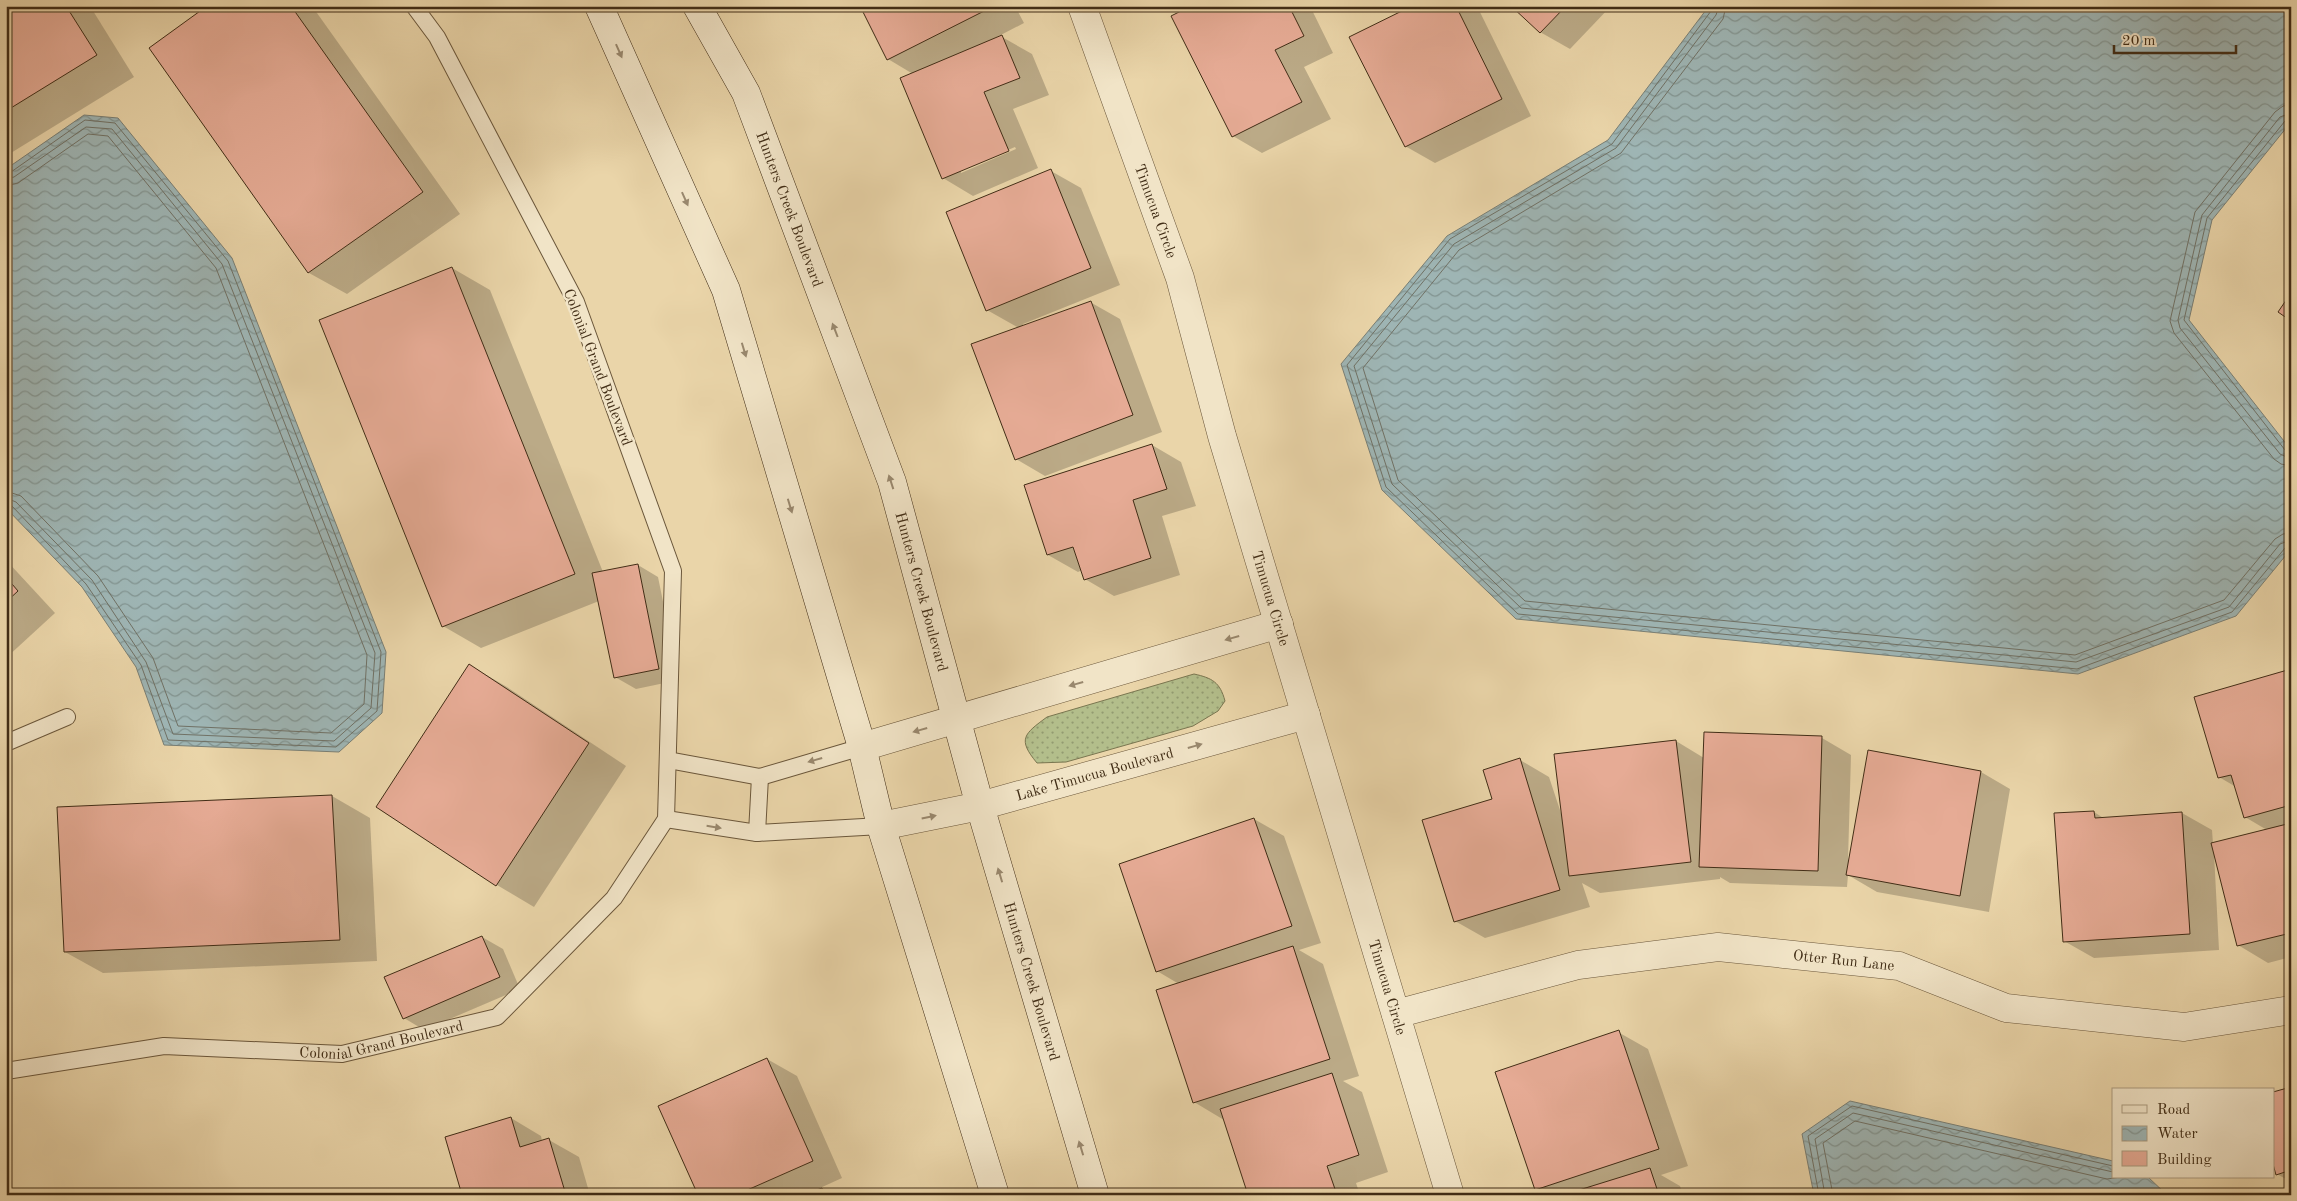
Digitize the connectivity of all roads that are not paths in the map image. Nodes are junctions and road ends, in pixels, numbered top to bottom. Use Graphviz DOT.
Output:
graph roads {
  1 [pos="414,6"];
  2 [pos="599,6"];
  3 [pos="697,6"];
  4 [pos="1082,6"];
  5 [pos="1279,624"];
  6 [pos="1306,715"];
  7 [pos="67,717"];
  8 [pos="956,719"];
  9 [pos="6,743"];
  10 [pos="862,747"];
  11 [pos="668,760"];
  12 [pos="760,777"];
  13 [pos="980,806"];
  14 [pos="666,819"];
  15 [pos="881,826"];
  16 [pos="757,833"];
  17 [pos="2291,1010"];
  18 [pos="1396,1014"];
  19 [pos="6,1071"];
  20 [pos="995,1195"];
  21 [pos="1095,1195"];
  22 [pos="1450,1195"];
  1 -- 11 [label="lane, Colonial Grand Boulevard"];
  2 -- 10 [label="street, one-way"];
  8 -- 3 [label="street, Hunters Creek Boulevard, one-way"];
  4 -- 5 [label="street, Timucua Circle"];
  5 -- 6 [label="street, Timucua Circle"];
  5 -- 8 [label="street, one-way"];
  13 -- 6 [label="street, Lake Timucua Boulevard, one-way"];
  6 -- 18 [label="street, Timucua Circle"];
  7 -- 9 [label="lane"];
  8 -- 10 [label="street, one-way"];
  8 -- 13 [label="street, Hunters Creek Boulevard"];
  10 -- 12 [label="lane, one-way"];
  10 -- 15 [label="street"];
  11 -- 12 [label="lane"];
  11 -- 14 [label="lane, Colonial Grand Boulevard"];
  12 -- 16 [label="lane"];
  15 -- 13 [label="street, Lake Timucua Boulevard, one-way"];
  21 -- 13 [label="street, Hunters Creek Boulevard, one-way"];
  14 -- 16 [label="lane, one-way"];
  14 -- 19 [label="lane, Colonial Grand Boulevard"];
  15 -- 16 [label="lane"];
  15 -- 20 [label="street"];
  17 -- 18 [label="street, Otter Run Lane"];
  18 -- 22 [label="street, Timucua Circle"];
}
